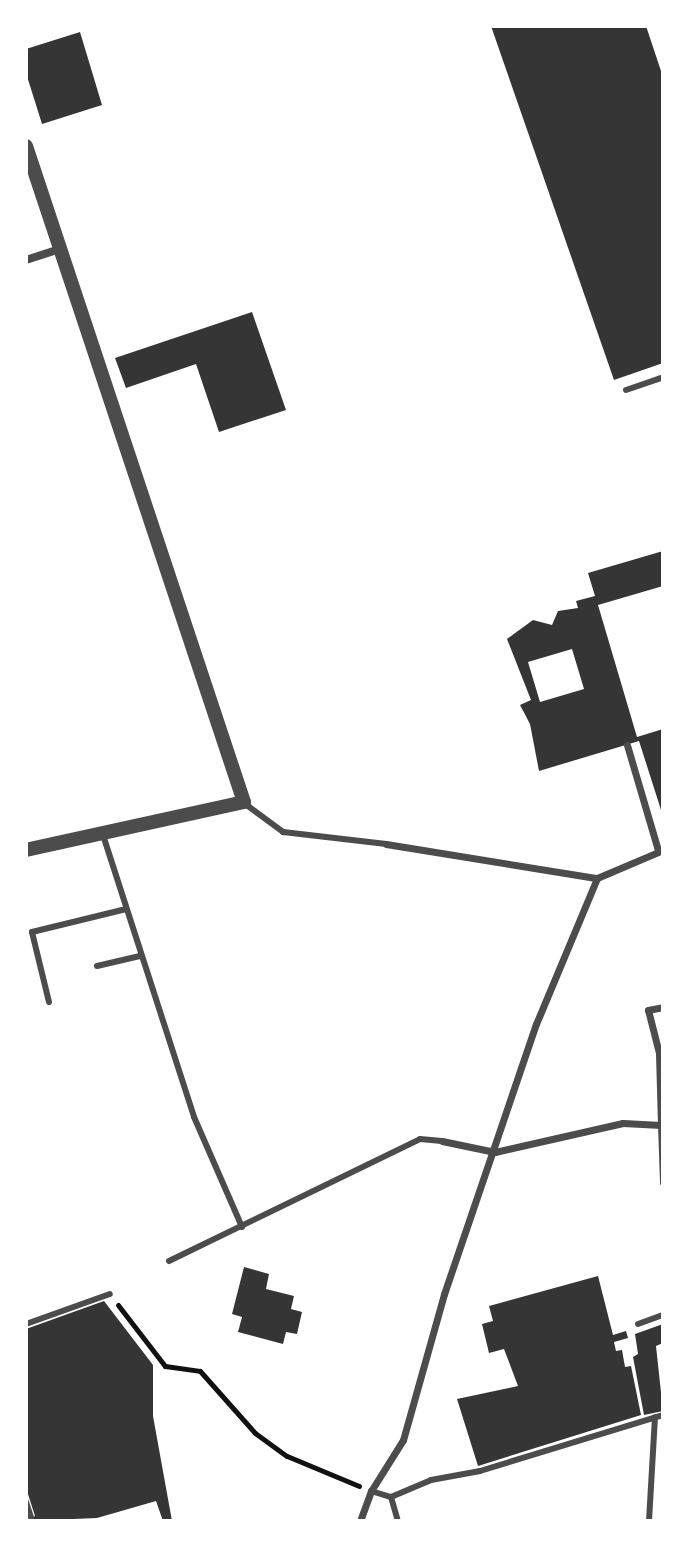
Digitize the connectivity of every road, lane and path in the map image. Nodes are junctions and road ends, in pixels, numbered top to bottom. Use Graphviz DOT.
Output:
graph roads {
  1 [pos="26,146"];
  2 [pos="60,249"];
  3 [pos="26,260"];
  4 [pos="663,377"];
  5 [pos="626,390"];
  6 [pos="627,745"];
  7 [pos="244,802"];
  8 [pos="102,833"];
  9 [pos="386,844"];
  10 [pos="26,850"];
  11 [pos="660,850"];
  12 [pos="597,878"];
  13 [pos="126,909"];
  14 [pos="140,956"];
  15 [pos="97,966"];
  16 [pos="49,1002"];
  17 [pos="663,1007"];
  18 [pos="662,1081"];
  19 [pos="661,1125"];
  20 [pos="442,1141"];
  21 [pos="495,1152"];
  22 [pos="663,1183"];
  23 [pos="242,1227"];
  24 [pos="169,1261"];
  25 [pos="110,1294"];
  26 [pos="663,1315"];
  27 [pos="26,1324"];
  28 [pos="638,1324"];
  29 [pos="659,1416"];
  30 [pos="371,1491"];
  31 [pos="391,1497"];
  32 [pos="26,1504"];
  33 [pos="31,1517"];
  34 [pos="360,1521"];
  35 [pos="398,1521"];
  36 [pos="649,1521"];
  1 -- 2 [label="street"];
  2 -- 3 [label="street"];
  2 -- 7 [label="street"];
  4 -- 5 [label="lane"];
  6 -- 11 [label="street"];
  7 -- 8 [label="street"];
  7 -- 9 [label="lane"];
  8 -- 10 [label="street"];
  8 -- 13 [label="lane"];
  9 -- 12 [label="street"];
  11 -- 12 [label="street"];
  12 -- 21 [label="street"];
  13 -- 14 [label="lane"];
  13 -- 16 [label="lane"];
  14 -- 15 [label="lane"];
  14 -- 23 [label="lane"];
  17 -- 18 [label="street"];
  18 -- 19 [label="street"];
  19 -- 21 [label="street"];
  19 -- 22 [label="lane"];
  20 -- 21 [label="street"];
  20 -- 23 [label="lane"];
  21 -- 30 [label="street"];
  23 -- 24 [label="lane"];
  25 -- 27 [label="lane"];
  25 -- 30 [label="path"];
  26 -- 28 [label="lane"];
  29 -- 31 [label="lane"];
  29 -- 36 [label="lane"];
  30 -- 31 [label="lane"];
  30 -- 34 [label="street"];
  31 -- 35 [label="lane"];
  32 -- 33 [label="lane"];
}
